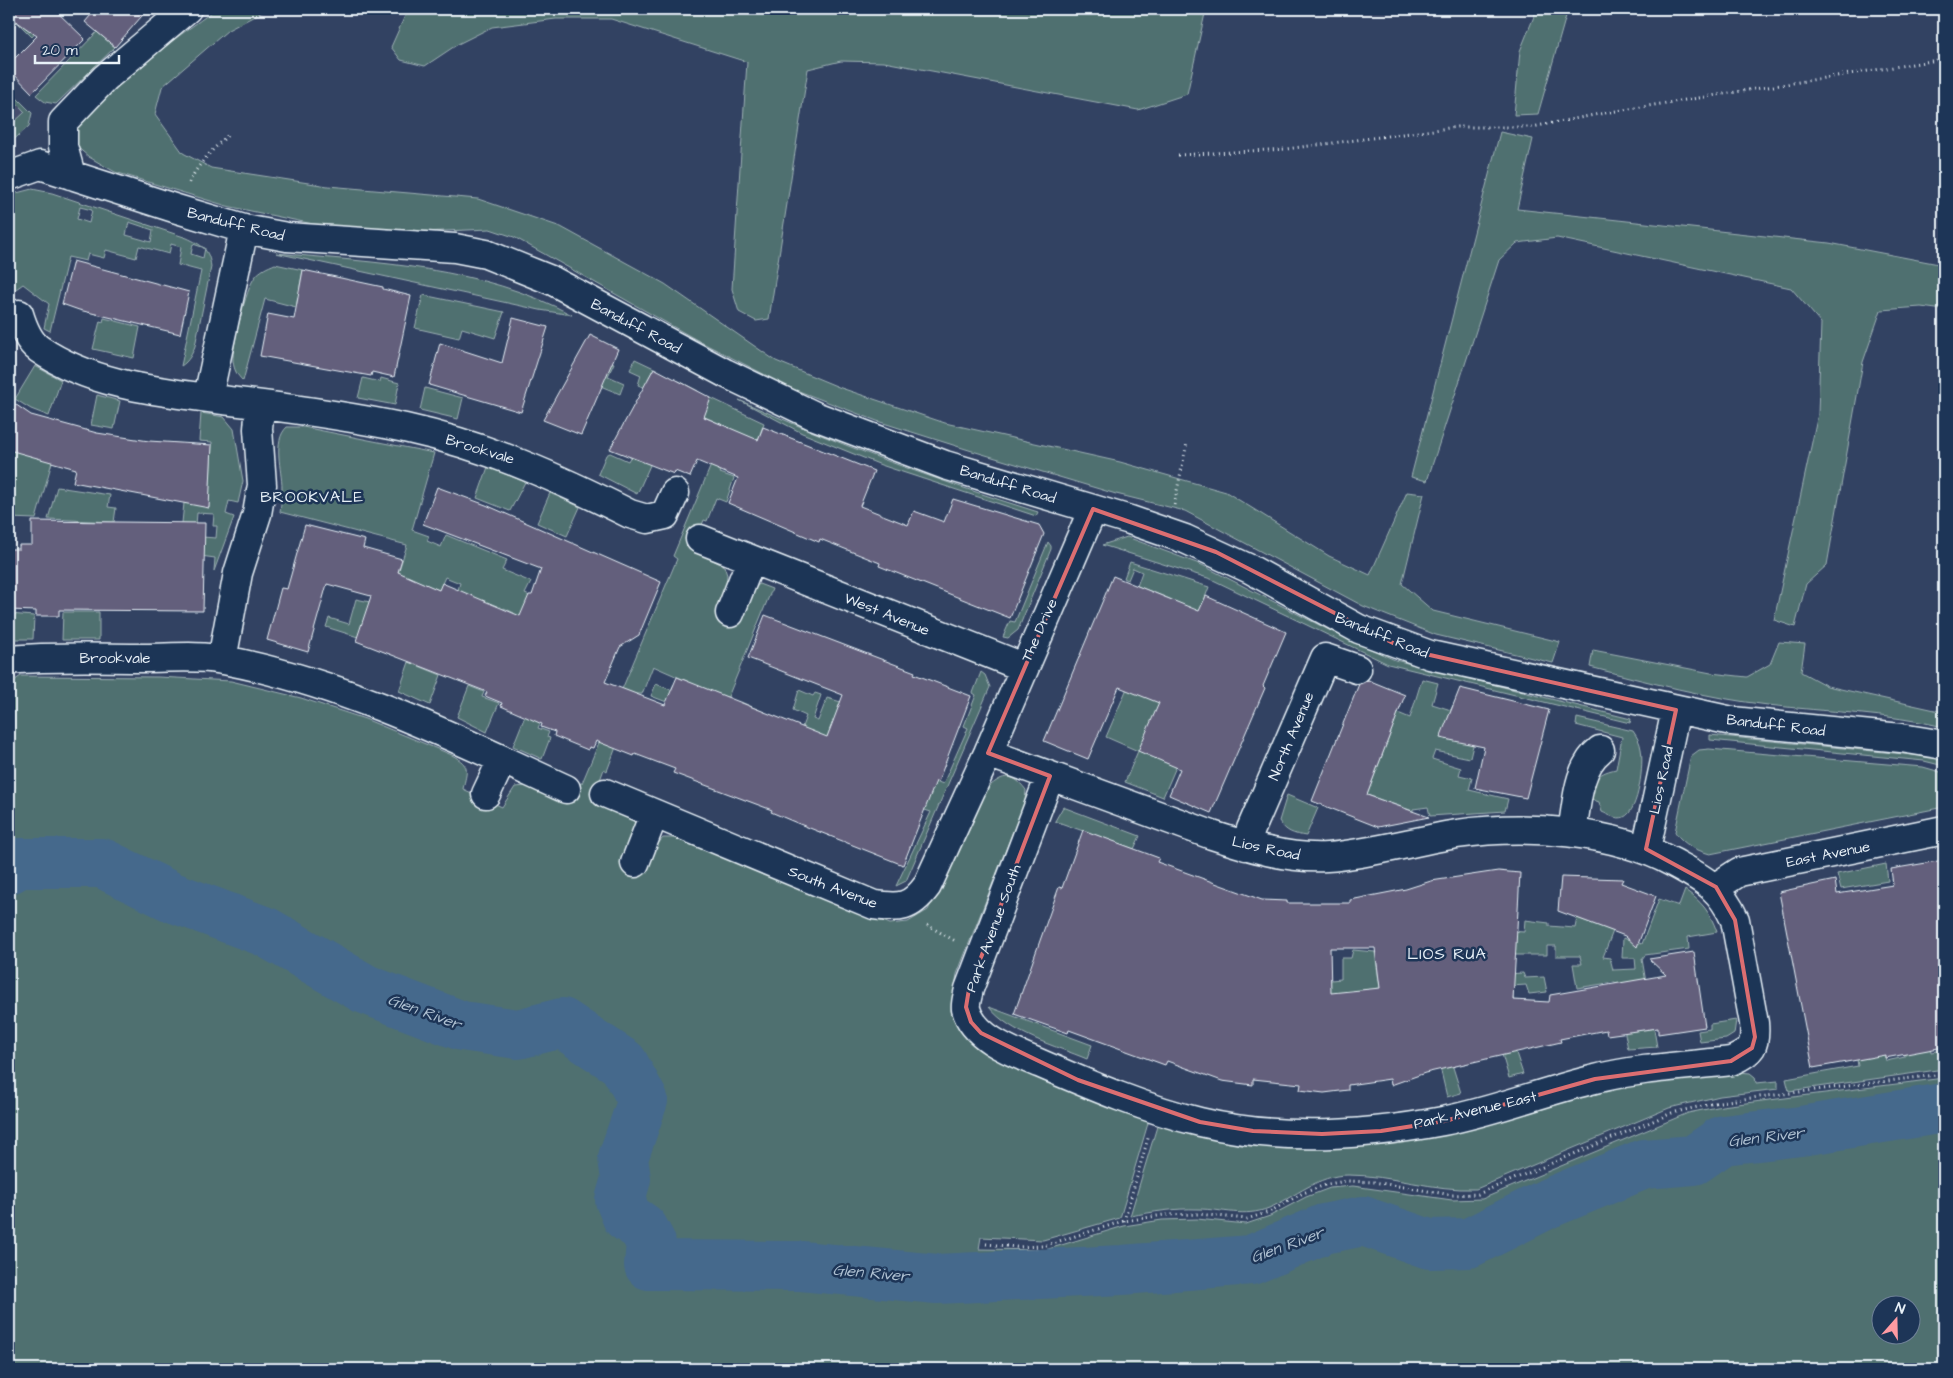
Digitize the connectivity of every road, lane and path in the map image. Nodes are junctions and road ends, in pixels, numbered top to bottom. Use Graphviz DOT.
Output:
graph roads {
  1 [pos="187,9"];
  2 [pos="1944,58"];
  3 [pos="228,135"];
  4 [pos="1178,155"];
  5 [pos="9,176"];
  6 [pos="79,178"];
  7 [pos="177,209"];
  8 [pos="244,228"];
  9 [pos="19,314"];
  10 [pos="208,398"];
  11 [pos="260,404"];
  12 [pos="1188,442"];
  13 [pos="675,493"];
  14 [pos="1093,509"];
  15 [pos="1165,532"];
  16 [pos="700,539"];
  17 [pos="751,560"];
  18 [pos="730,613"];
  19 [pos="9,660"];
  20 [pos="222,660"];
  21 [pos="1023,667"];
  22 [pos="1357,669"];
  23 [pos="1676,710"];
  24 [pos="1944,745"];
  25 [pos="1600,750"];
  26 [pos="988,753"];
  27 [pos="502,760"];
  28 [pos="1050,776"];
  29 [pos="566,789"];
  30 [pos="486,794"];
  31 [pos="605,794"];
  32 [pos="654,814"];
  33 [pos="1944,830"];
  34 [pos="1572,832"];
  35 [pos="1246,846"];
  36 [pos="1646,849"];
  37 [pos="635,863"];
  38 [pos="1716,887"];
  39 [pos="908,905"];
  40 [pos="983,952"];
  41 [pos="1944,1074"];
  42 [pos="1078,1080"];
  43 [pos="1150,1131"];
  44 [pos="1124,1221"];
  45 [pos="986,1244"];
  1 -- 6 [label="street"];
  2 -- 4 [label="path"];
  3 -- 7 [label="path"];
  5 -- 6 [label="street, Banduff Road"];
  6 -- 7 [label="street, Banduff Road"];
  7 -- 8 [label="street, Banduff Road"];
  8 -- 10 [label="street"];
  8 -- 14 [label="street, Banduff Road"];
  9 -- 10 [label="street, Brookvale"];
  10 -- 11 [label="street, Brookvale"];
  11 -- 13 [label="street, Brookvale"];
  11 -- 20 [label="street"];
  12 -- 15 [label="path"];
  14 -- 15 [label="street, Banduff Road"];
  14 -- 21 [label="street, The Drive"];
  15 -- 23 [label="street, Banduff Road"];
  16 -- 17 [label="street, West Avenue"];
  17 -- 18 [label="street"];
  17 -- 21 [label="street, West Avenue"];
  19 -- 20 [label="street, Brookvale"];
  20 -- 27 [label="street, Brookvale"];
  21 -- 26 [label="street, The Drive"];
  22 -- 35 [label="street, North Avenue"];
  23 -- 24 [label="street, Banduff Road"];
  23 -- 36 [label="street, Lios Road"];
  25 -- 34 [label="street"];
  26 -- 28 [label="street, Lios Road"];
  26 -- 39 [label="street"];
  27 -- 29 [label="street, Brookvale"];
  27 -- 30 [label="street"];
  28 -- 35 [label="street, Lios Road"];
  28 -- 40 [label="street, Park Avenue South"];
  31 -- 32 [label="street, South Avenue"];
  32 -- 37 [label="street"];
  32 -- 39 [label="street, South Avenue"];
  33 -- 38 [label="street, East Avenue"];
  34 -- 35 [label="street, Lios Road"];
  34 -- 36 [label="street, Lios Road"];
  36 -- 38 [label="street, Lios Road"];
  38 -- 42 [label="street, Park Avenue East"];
  39 -- 40 [label="path"];
  40 -- 42 [label="street, Park Avenue South"];
  41 -- 44 [label="path"];
  43 -- 44 [label="path"];
  44 -- 45 [label="path"];
}
